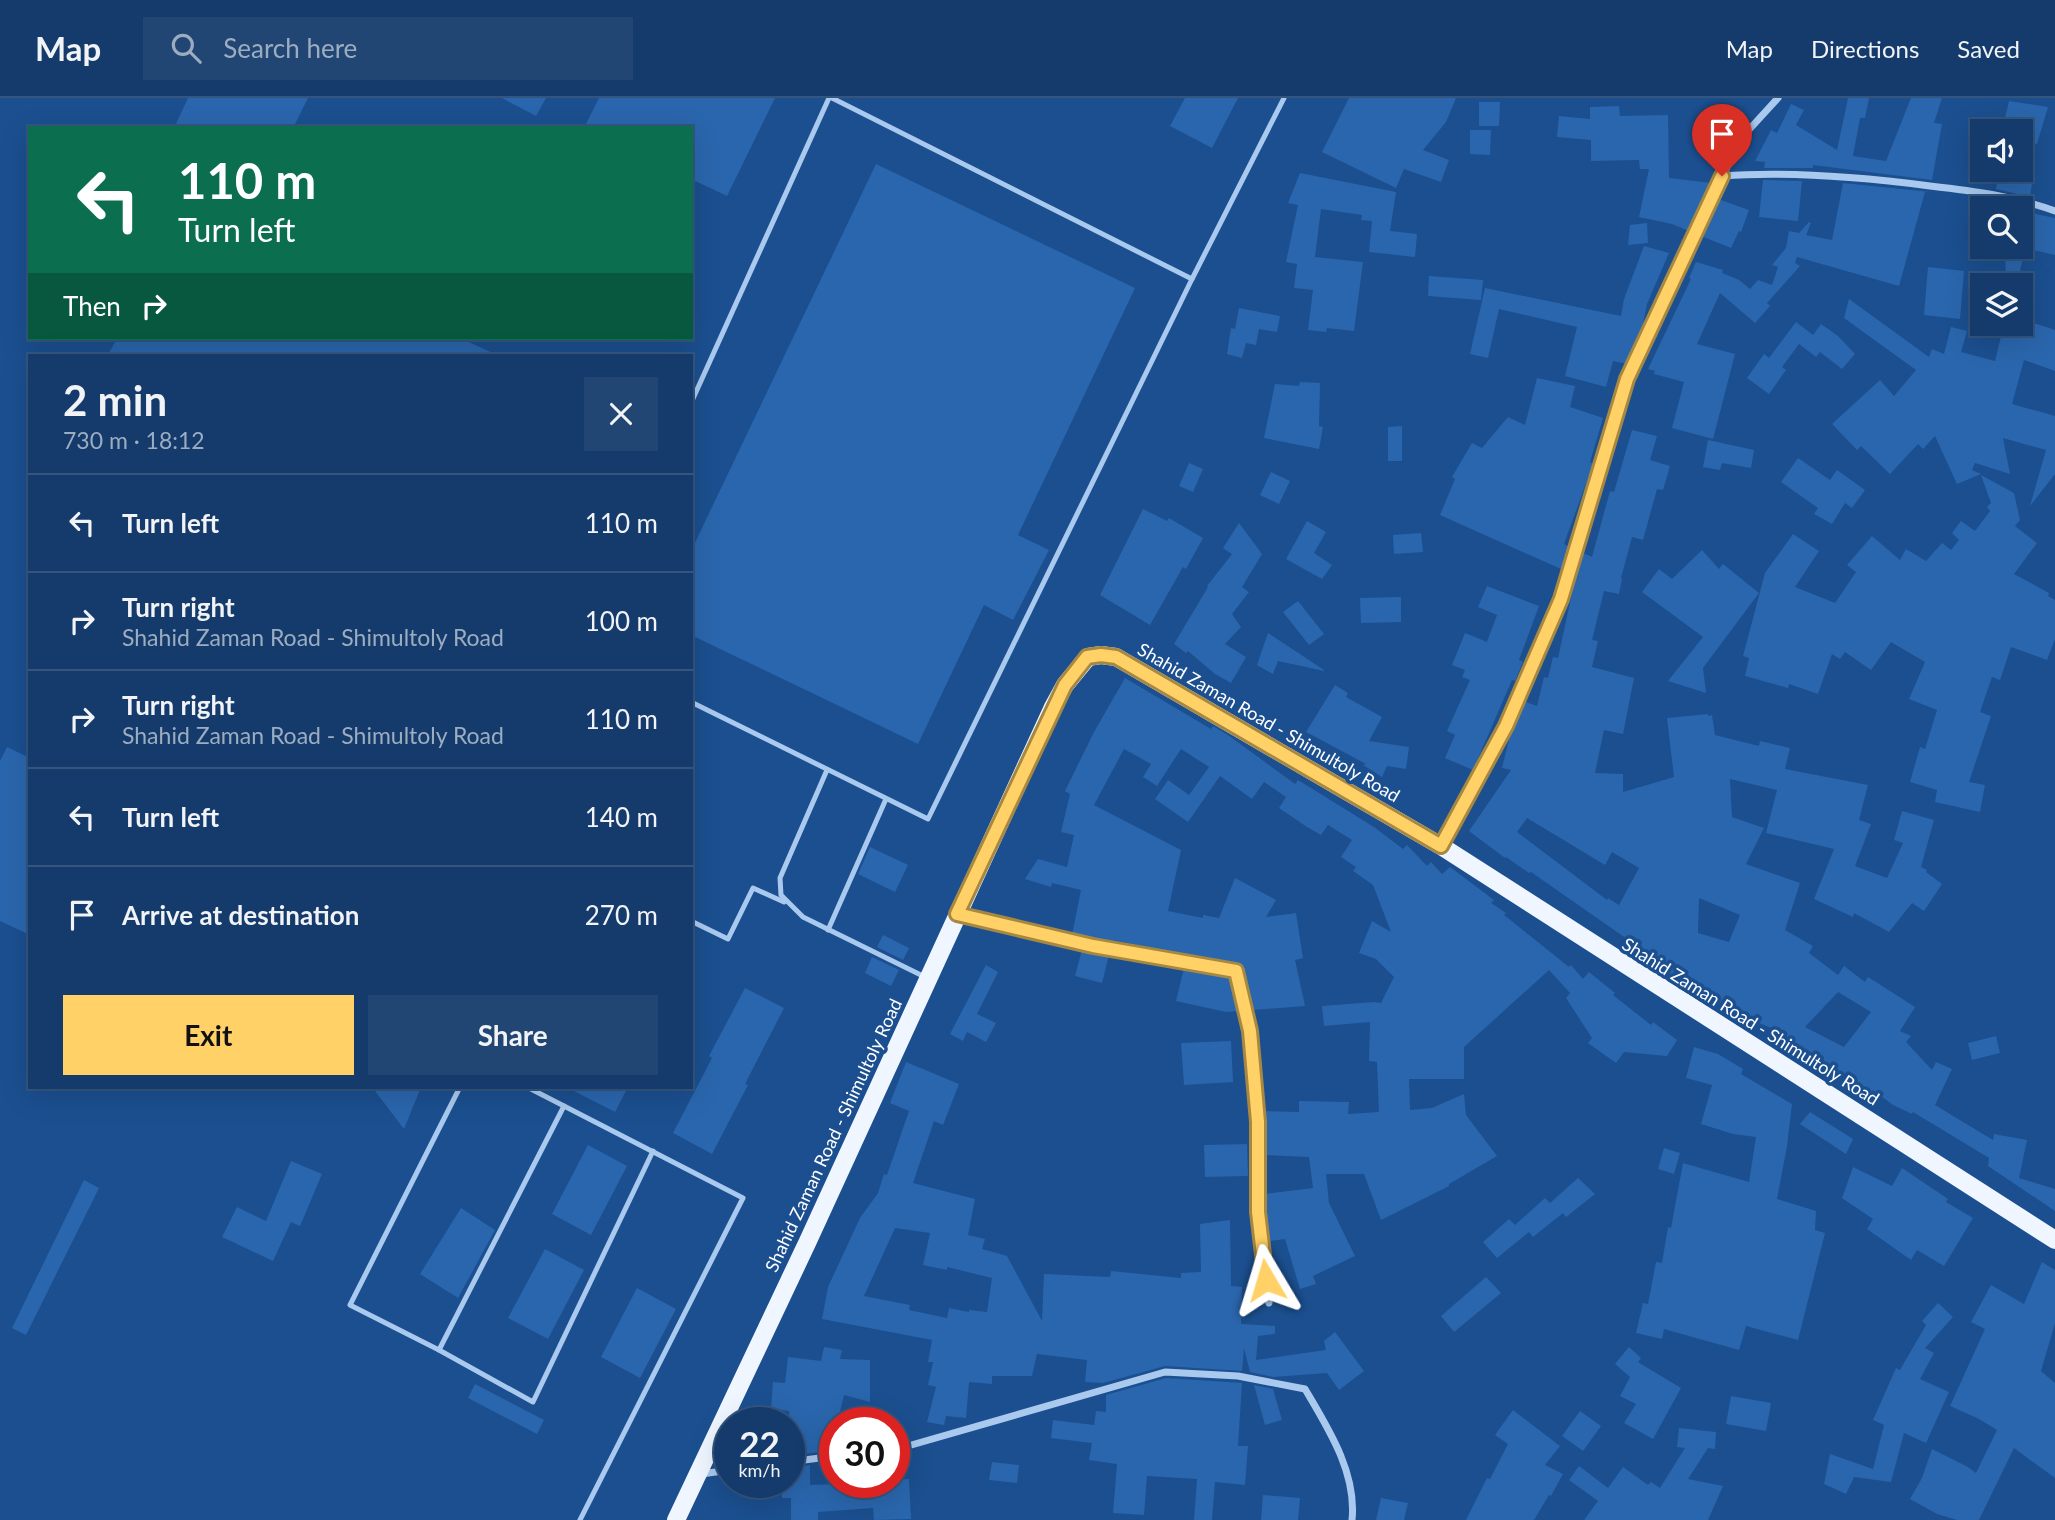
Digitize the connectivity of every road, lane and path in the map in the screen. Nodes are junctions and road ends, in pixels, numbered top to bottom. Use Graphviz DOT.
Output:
graph roads {
  1 [pos="831,98"];
  2 [pos="1284,98"];
  3 [pos="1778,98"];
  4 [pos="1722,176"];
  5 [pos="2055,211"];
  6 [pos="1192,279"];
  7 [pos="693,399"];
  8 [pos="693,703"];
  9 [pos="827,770"];
  10 [pos="886,799"];
  11 [pos="1441,846"];
  12 [pos="787,904"];
  13 [pos="957,914"];
  14 [pos="693,922"];
  15 [pos="828,930"];
  16 [pos="928,978"];
  17 [pos="459,1089"];
  18 [pos="531,1089"];
  19 [pos="564,1105"];
  20 [pos="653,1151"];
  21 [pos="2055,1240"];
  22 [pos="1269,1303"];
  23 [pos="439,1350"];
  24 [pos="910,1445"];
  25 [pos="714,1472"];
  26 [pos="697,1475"];
  27 [pos="580,1520"];
  28 [pos="676,1520"];
  29 [pos="1352,1520"];
  1 -- 6 [label="lane"];
  1 -- 7 [label="lane"];
  2 -- 6 [label="lane"];
  3 -- 4 [label="street"];
  4 -- 5 [label="street"];
  4 -- 11 [label="street"];
  6 -- 10 [label="lane"];
  8 -- 9 [label="lane"];
  9 -- 10 [label="lane"];
  9 -- 12 [label="lane"];
  10 -- 15 [label="lane"];
  11 -- 13 [label="main road, Shahid Zaman Road - Shimultoly Road"];
  11 -- 21 [label="main road, Shahid Zaman Road - Shimultoly Road"];
  12 -- 14 [label="lane"];
  12 -- 15 [label="lane"];
  13 -- 16 [label="main road, Shahid Zaman Road - Shimultoly Road"];
  13 -- 22 [label="street"];
  15 -- 16 [label="lane"];
  16 -- 26 [label="main road, Shahid Zaman Road - Shimultoly Road"];
  17 -- 23 [label="lane"];
  18 -- 19 [label="lane"];
  19 -- 20 [label="lane"];
  19 -- 23 [label="lane"];
  20 -- 23 [label="lane"];
  20 -- 27 [label="lane"];
  24 -- 29 [label="street"];
  25 -- 26 [label="street"];
  26 -- 28 [label="main road, Shahid Zaman Road - Shimultoly Road"];
}
